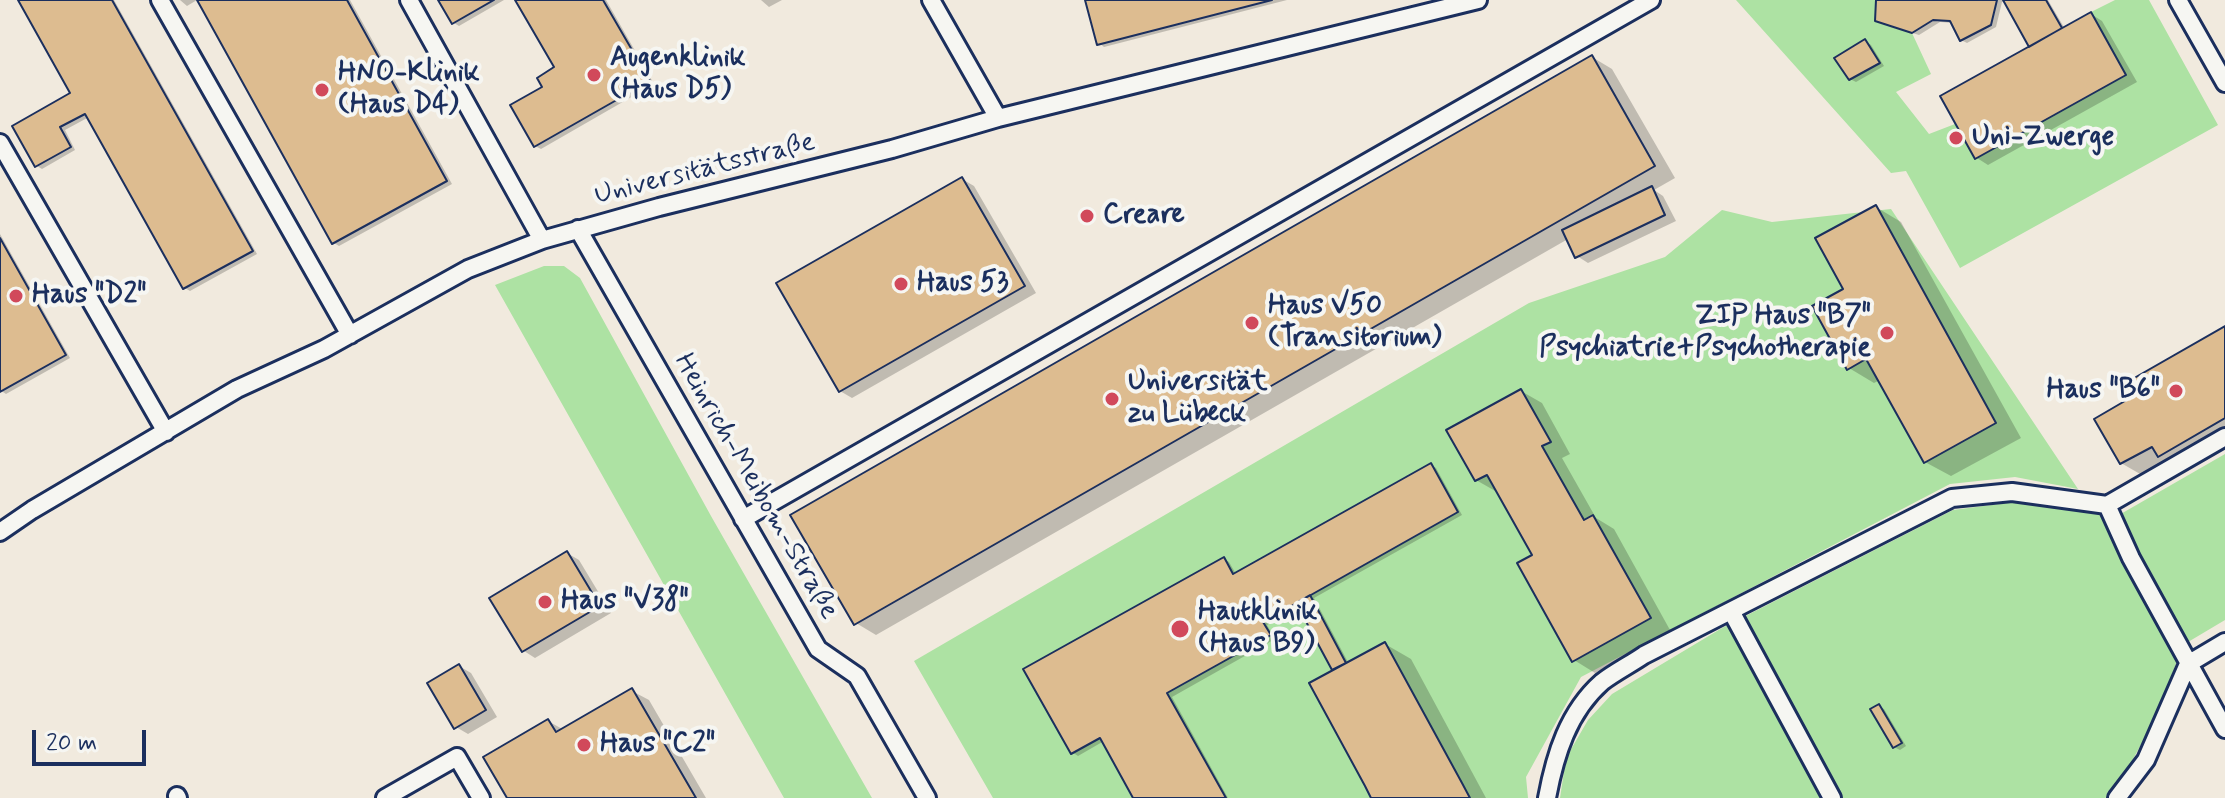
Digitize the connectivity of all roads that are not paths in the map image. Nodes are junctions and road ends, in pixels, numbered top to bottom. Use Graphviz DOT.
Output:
graph roads {
  1 [pos="160,0"];
  2 [pos="409,0"];
  3 [pos="931,0"];
  4 [pos="1478,0"];
  5 [pos="1651,0"];
  6 [pos="2178,0"];
  7 [pos="2225,83"];
  8 [pos="998,118"];
  9 [pos="0,143"];
  10 [pos="578,229"];
  11 [pos="542,240"];
  12 [pos="350,335"];
  13 [pos="166,432"];
  14 [pos="2225,437"];
  15 [pos="2107,505"];
  16 [pos="743,519"];
  17 [pos="0,532"];
  18 [pos="1731,611"];
  19 [pos="2225,642"];
  20 [pos="2188,664"];
  21 [pos="2225,729"];
  22 [pos="385,798"];
  23 [pos="481,798"];
  24 [pos="927,798"];
  25 [pos="1547,798"];
  26 [pos="1832,798"];
  27 [pos="2117,798"];
  1 -- 12 [label="lane"];
  2 -- 11 [label="lane"];
  3 -- 8 [label="lane"];
  4 -- 8 [label="lane, Universitätsstraße"];
  5 -- 16 [label="lane"];
  6 -- 7 [label="lane"];
  8 -- 10 [label="lane, Universitätsstraße"];
  9 -- 13 [label="lane"];
  10 -- 11 [label="lane, Universitätsstraße"];
  10 -- 16 [label="lane, Heinrich-Meibom-Straße"];
  11 -- 12 [label="lane, Universitätsstraße"];
  12 -- 13 [label="lane, Universitätsstraße"];
  13 -- 17 [label="lane, Universitätsstraße"];
  14 -- 15 [label="lane"];
  15 -- 18 [label="lane"];
  15 -- 20 [label="lane"];
  16 -- 24 [label="lane, Heinrich-Meibom-Straße"];
  18 -- 25 [label="lane"];
  18 -- 26 [label="lane"];
  19 -- 20 [label="lane"];
  20 -- 21 [label="lane"];
  20 -- 27 [label="lane"];
  22 -- 23 [label="lane"];
}
